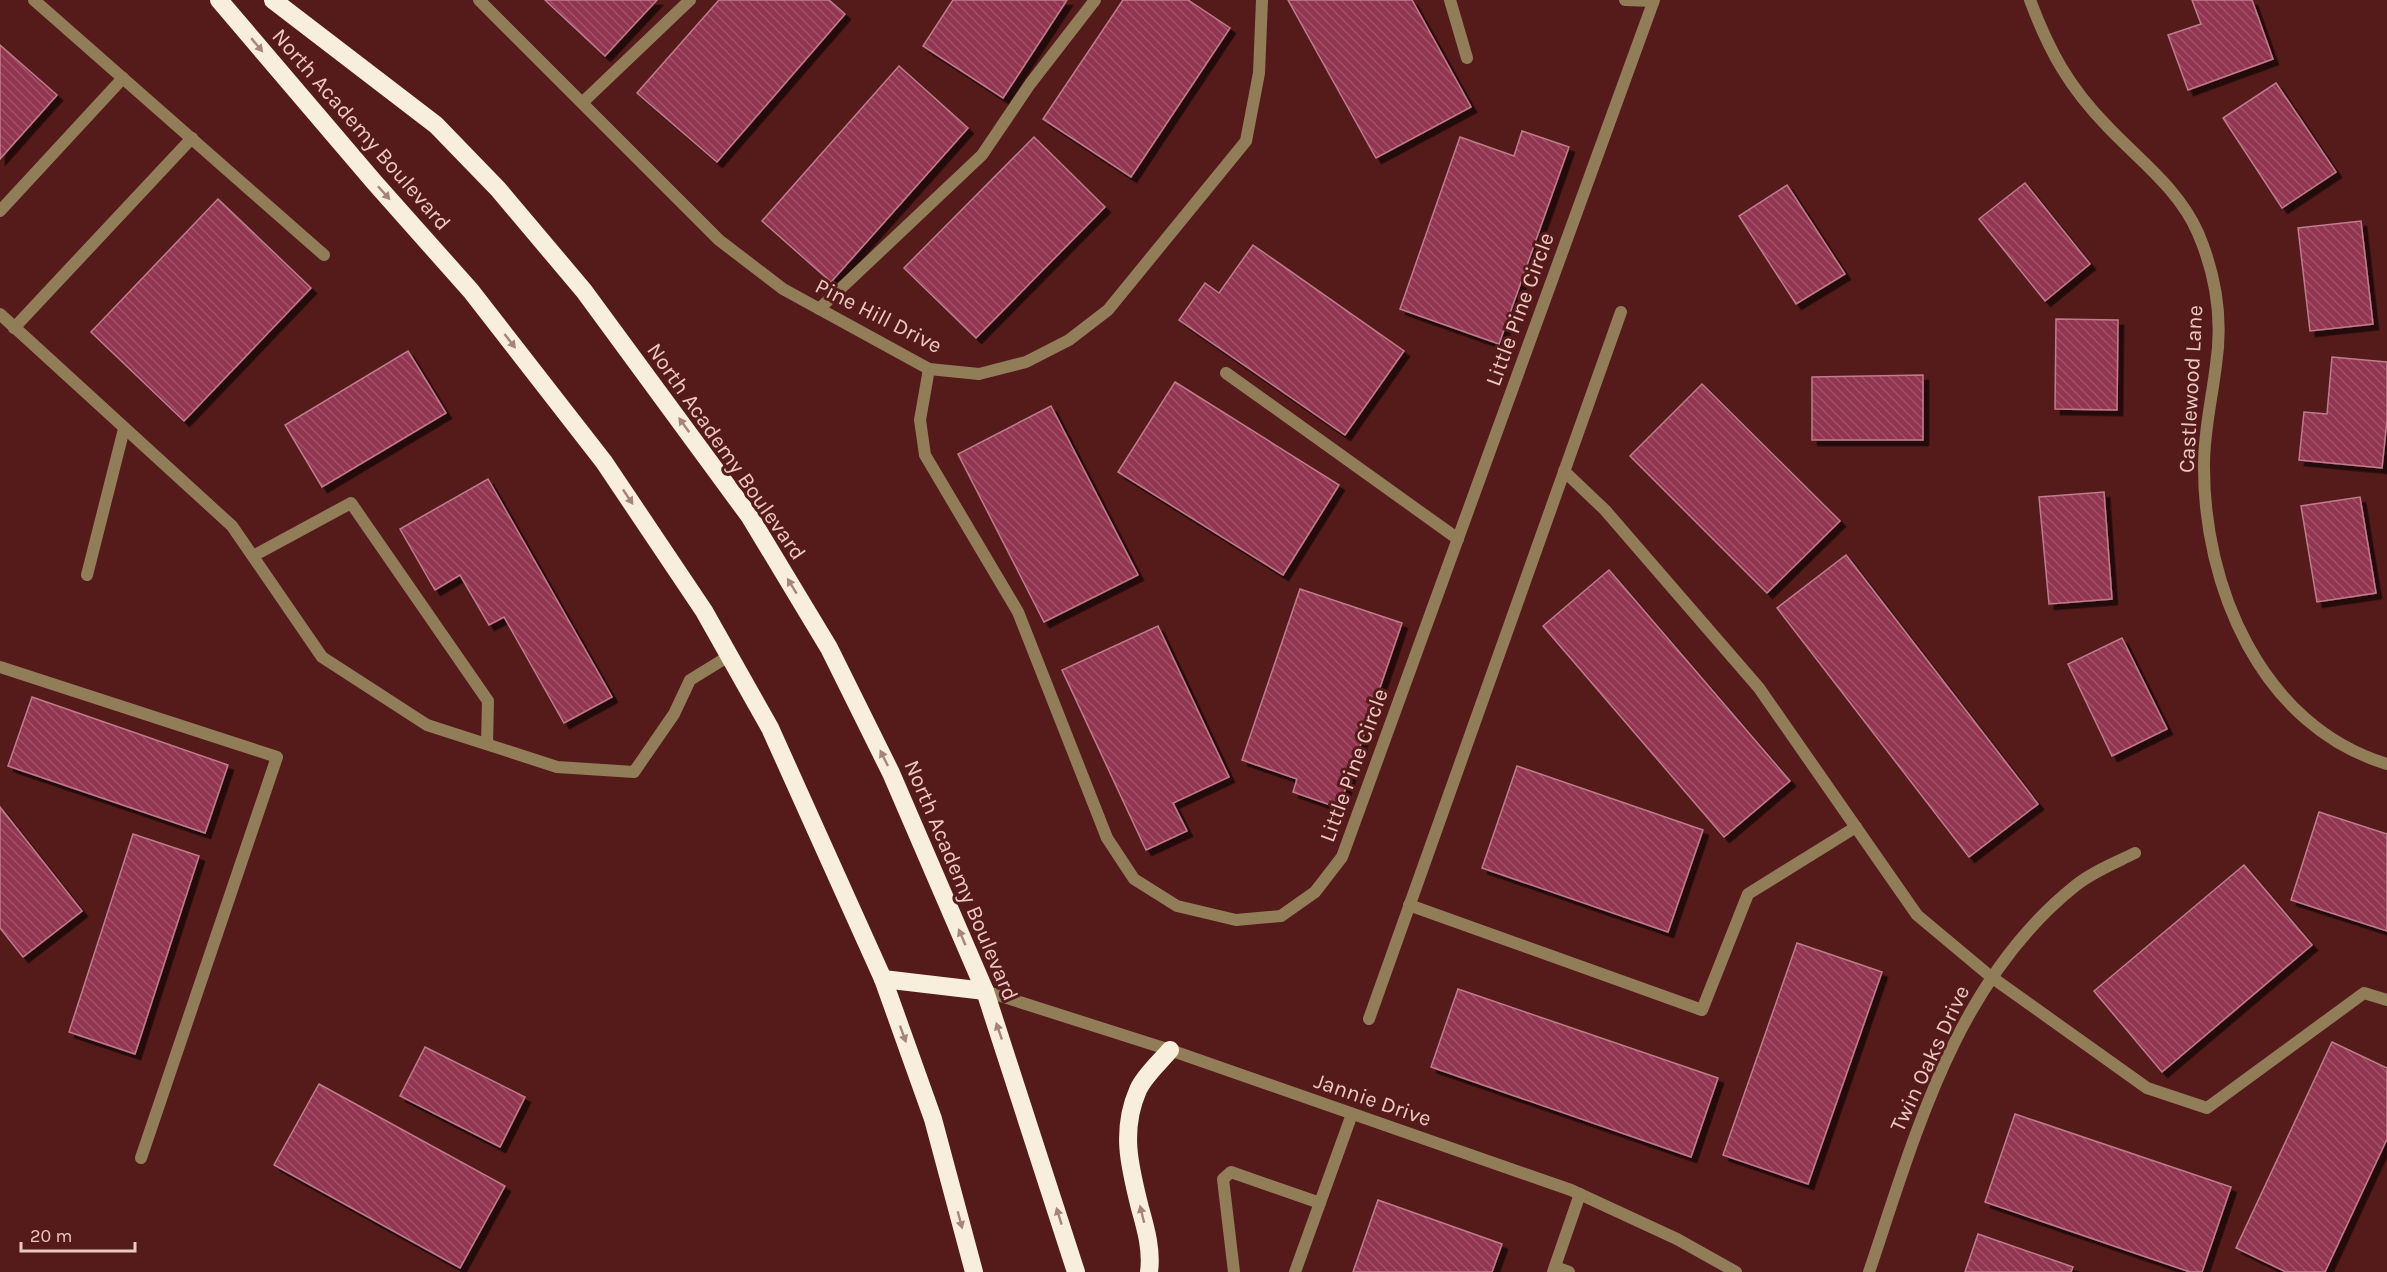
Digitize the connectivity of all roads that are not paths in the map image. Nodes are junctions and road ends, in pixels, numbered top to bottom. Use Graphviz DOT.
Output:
graph roads {
  1 [pos="34,0"];
  2 [pos="219,0"];
  3 [pos="273,0"];
  4 [pos="479,0"];
  5 [pos="690,0"];
  6 [pos="1095,0"];
  7 [pos="1262,0"];
  8 [pos="1450,0"];
  9 [pos="1625,0"];
  10 [pos="2030,0"];
  11 [pos="1653,1"];
  12 [pos="1467,58"];
  13 [pos="123,78"];
  14 [pos="583,102"];
  15 [pos="192,138"];
  16 [pos="0,212"];
  17 [pos="324,255"];
  18 [pos="819,309"];
  19 [pos="1621,312"];
  20 [pos="0,314"];
  21 [pos="14,328"];
  22 [pos="928,369"];
  23 [pos="1226,373"];
  24 [pos="124,429"];
  25 [pos="1564,471"];
  26 [pos="1458,539"];
  27 [pos="253,556"];
  28 [pos="87,575"];
  29 [pos="729,656"];
  30 [pos="0,668"];
  31 [pos="487,744"];
  32 [pos="2387,764"];
  33 [pos="1856,827"];
  34 [pos="2135,853"];
  35 [pos="1409,905"];
  36 [pos="1990,976"];
  37 [pos="883,979"];
  38 [pos="985,991"];
  39 [pos="2387,1000"];
  40 [pos="1370,1019"];
  41 [pos="1170,1050"];
  42 [pos="1352,1114"];
  43 [pos="141,1158"];
  44 [pos="1580,1194"];
  45 [pos="1320,1203"];
  46 [pos="1554,1269"];
  47 [pos="974,1272"];
  48 [pos="1076,1272"];
  49 [pos="1149,1272"];
  50 [pos="1234,1272"];
  51 [pos="1295,1272"];
  52 [pos="1569,1272"];
  53 [pos="1736,1272"];
  54 [pos="1869,1272"];
  1 -- 13 [label="street"];
  2 -- 29 [label="highway, North Academy Boulevard, one-way"];
  38 -- 3 [label="highway, North Academy Boulevard, one-way"];
  4 -- 14 [label="street, Pine Hill Drive"];
  5 -- 14 [label="street"];
  6 -- 18 [label="street"];
  7 -- 22 [label="street, Pine Hill Drive"];
  8 -- 12 [label="street"];
  9 -- 11 [label="street"];
  10 -- 32 [label="street, Castlewood Lane"];
  11 -- 26 [label="street, Little Pine Circle"];
  13 -- 15 [label="street"];
  13 -- 16 [label="street"];
  14 -- 18 [label="street, Pine Hill Drive"];
  15 -- 17 [label="street"];
  15 -- 21 [label="street"];
  18 -- 22 [label="street, Pine Hill Drive"];
  19 -- 25 [label="street"];
  20 -- 21 [label="street"];
  21 -- 24 [label="street"];
  22 -- 26 [label="street, Little Pine Circle"];
  23 -- 26 [label="street"];
  24 -- 27 [label="street"];
  24 -- 28 [label="street"];
  25 -- 33 [label="street"];
  25 -- 35 [label="street"];
  27 -- 31 [label="street"];
  27 -- 31 [label="street"];
  29 -- 31 [label="street"];
  29 -- 37 [label="highway, North Academy Boulevard"];
  30 -- 43 [label="street"];
  33 -- 35 [label="street"];
  33 -- 36 [label="street"];
  34 -- 36 [label="street, Twin Oaks Drive"];
  35 -- 40 [label="street"];
  36 -- 39 [label="street"];
  36 -- 54 [label="street, Twin Oaks Drive"];
  37 -- 38 [label="highway"];
  37 -- 47 [label="highway, North Academy Boulevard, one-way"];
  38 -- 41 [label="street, Jannie Drive"];
  48 -- 38 [label="highway, North Academy Boulevard, one-way"];
  41 -- 42 [label="street, Jannie Drive"];
  49 -- 41 [label="highway, one-way"];
  42 -- 44 [label="street, Jannie Drive"];
  42 -- 45 [label="street"];
  44 -- 46 [label="street"];
  44 -- 53 [label="street, Jannie Drive"];
  45 -- 50 [label="street"];
  45 -- 51 [label="street"];
  46 -- 52 [label="street"];
}
